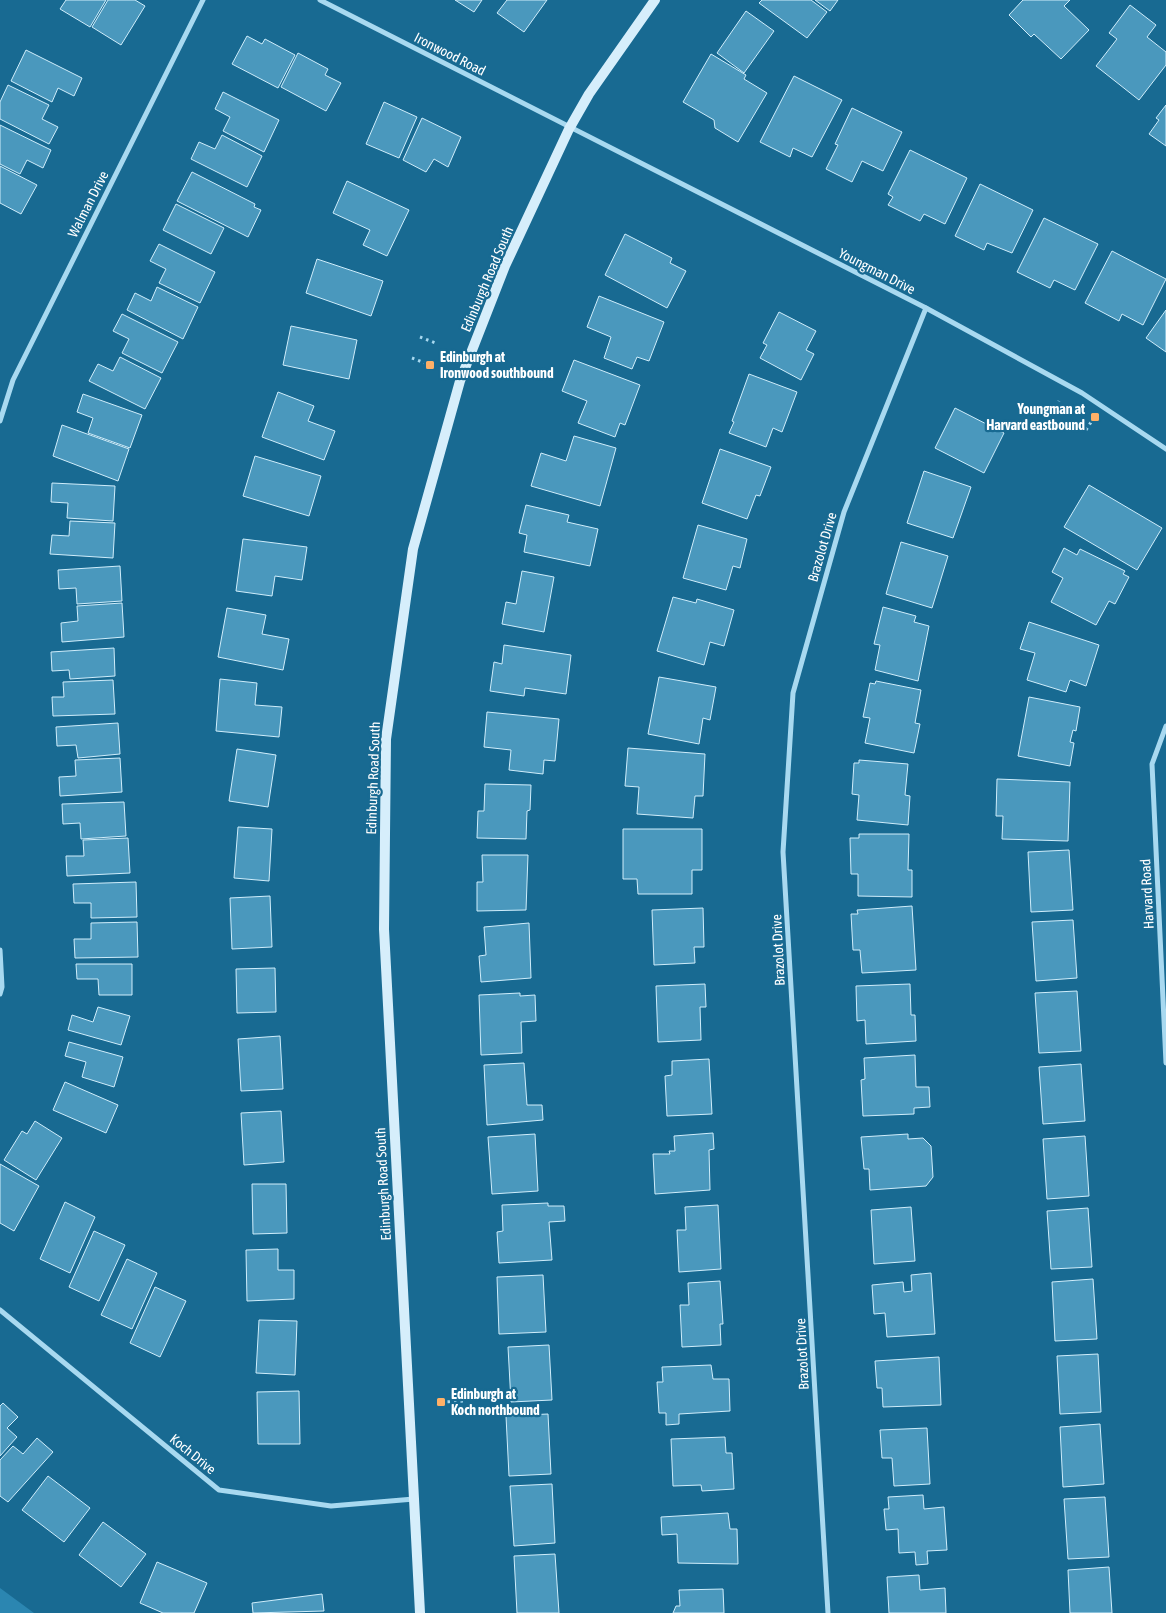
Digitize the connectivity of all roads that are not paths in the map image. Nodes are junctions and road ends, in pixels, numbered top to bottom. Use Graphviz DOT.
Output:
graph roads {
  1 [pos="203,0"];
  2 [pos="320,0"];
  3 [pos="655,0"];
  4 [pos="569,128"];
  5 [pos="926,308"];
  6 [pos="0,421"];
  7 [pos="1166,449"];
  8 [pos="1166,726"];
  9 [pos="0,950"];
  10 [pos="0,994"];
  11 [pos="1165,1021"];
  12 [pos="1166,1063"];
  13 [pos="0,1310"];
  14 [pos="414,1499"];
  15 [pos="420,1613"];
  16 [pos="828,1613"];
  1 -- 6 [label="street, Walman Drive"];
  2 -- 4 [label="street, Ironwood Road"];
  3 -- 4 [label="main road, Edinburgh Road South"];
  4 -- 5 [label="street, Youngman Drive"];
  4 -- 14 [label="main road, Edinburgh Road South"];
  5 -- 7 [label="street, Youngman Drive"];
  5 -- 16 [label="street, Brazolot Drive"];
  8 -- 11 [label="street, Harvard Road"];
  9 -- 10 [label="street"];
  11 -- 12 [label="street, Harvard Road"];
  13 -- 14 [label="street, Koch Drive"];
  14 -- 15 [label="main road, Edinburgh Road South"];
}
